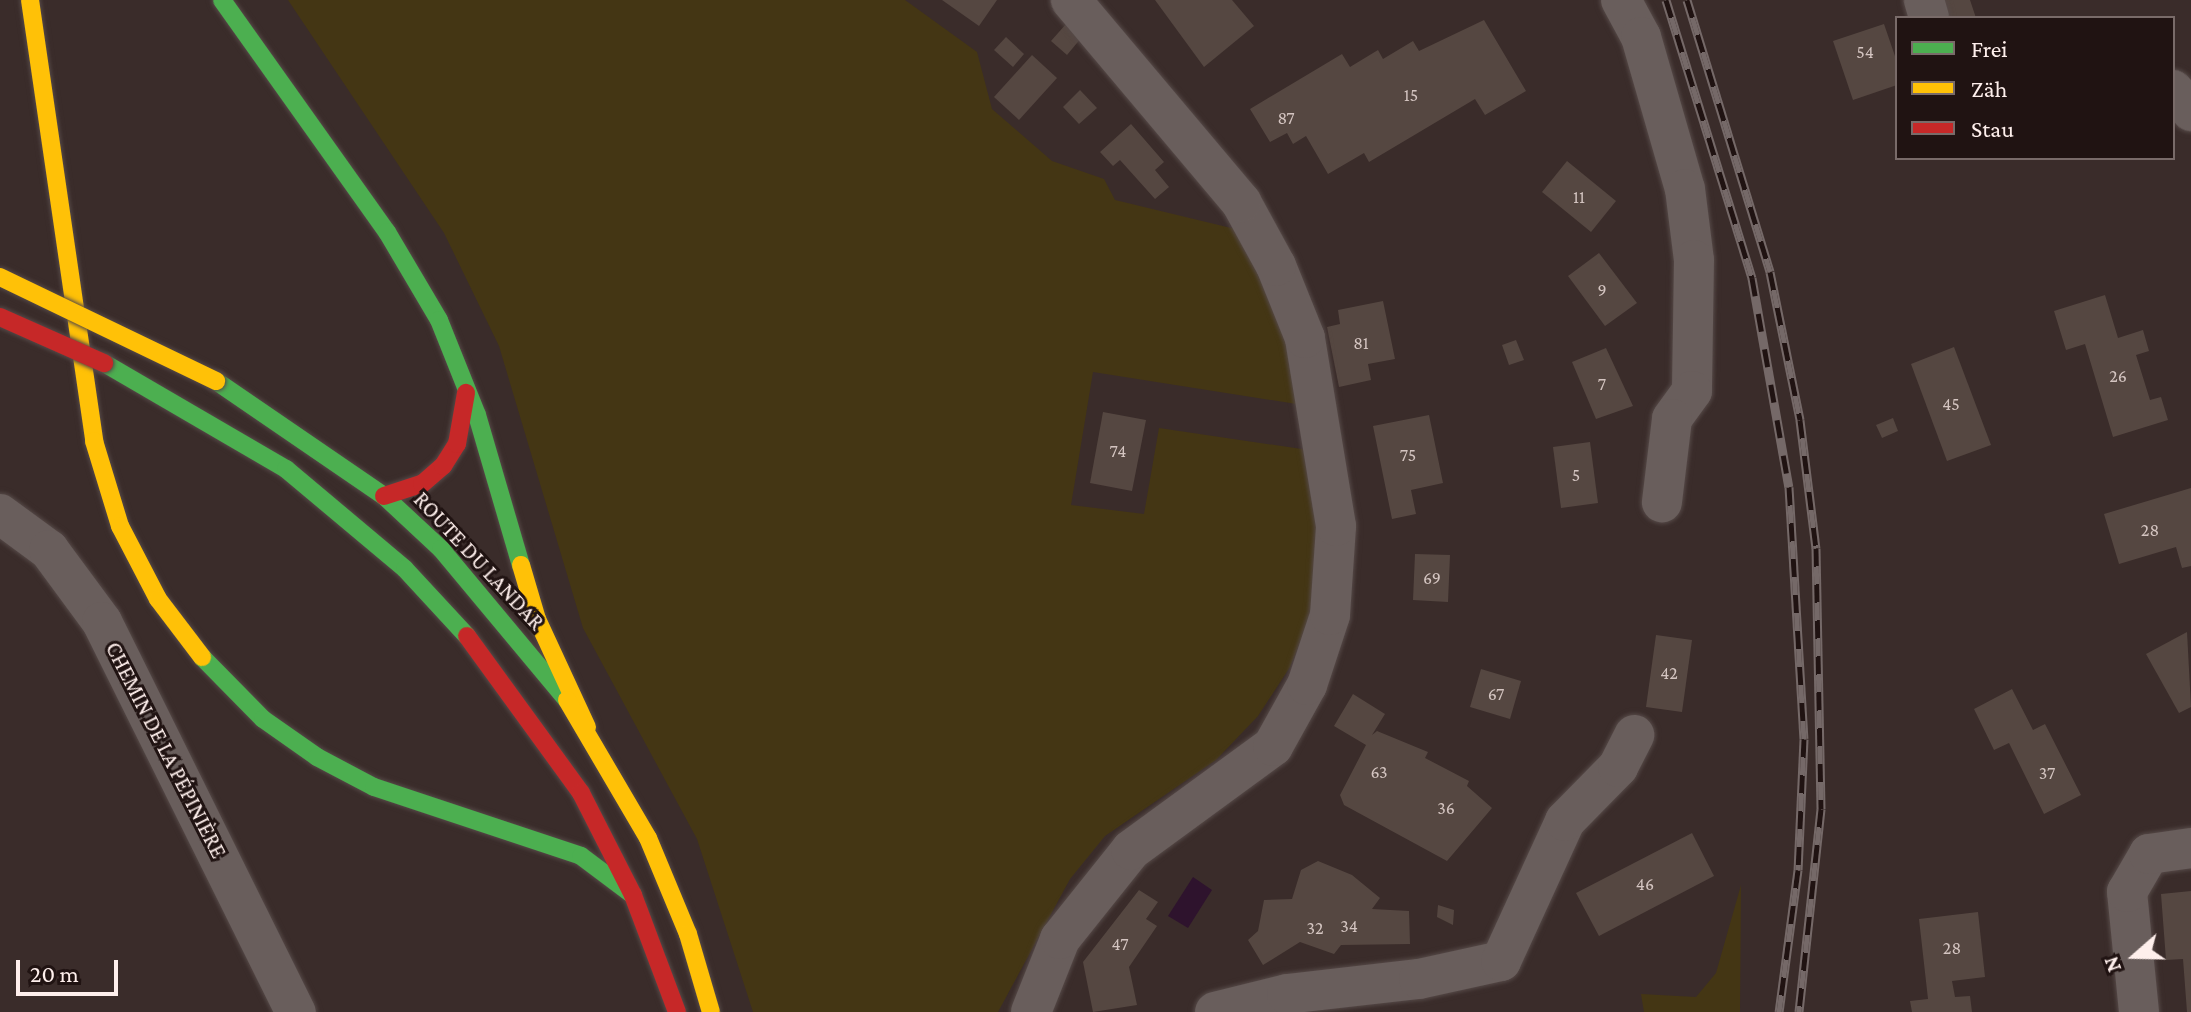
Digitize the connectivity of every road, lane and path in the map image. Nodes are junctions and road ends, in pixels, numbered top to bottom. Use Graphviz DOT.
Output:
graph roads {
  1 [pos="30,0"];
  2 [pos="222,0"];
  3 [pos="1071,0"];
  4 [pos="1621,0"];
  5 [pos="2175,92"];
  6 [pos="2191,111"];
  7 [pos="0,277"];
  8 [pos="0,317"];
  9 [pos="460,367"];
  10 [pos="221,426"];
  11 [pos="384,496"];
  12 [pos="1662,502"];
  13 [pos="0,514"];
  14 [pos="587,727"];
  15 [pos="1634,735"];
  16 [pos="2191,848"];
  17 [pos="633,895"];
  18 [pos="296,1012"];
  19 [pos="677,1012"];
  20 [pos="711,1012"];
  21 [pos="1031,1012"];
  22 [pos="1215,1012"];
  23 [pos="2139,1012"];
  1 -- 17 [label="main road"];
  2 -- 9 [label="main road"];
  3 -- 21 [label="street"];
  4 -- 12 [label="street"];
  5 -- 6 [label="street"];
  7 -- 11 [label="main road, ROUTE DU LANDAR, bridge"];
  8 -- 10 [label="main road, bridge"];
  9 -- 11 [label="main road"];
  9 -- 14 [label="main road"];
  10 -- 11 [label="main road"];
  10 -- 17 [label="main road"];
  11 -- 14 [label="main road, ROUTE DU LANDAR"];
  13 -- 18 [label="street, CHEMIN DE LA PÉPINIÈRE"];
  14 -- 20 [label="main road, ROUTE DU LANDAR"];
  15 -- 22 [label="street"];
  16 -- 23 [label="street"];
  17 -- 19 [label="main road"];
}
